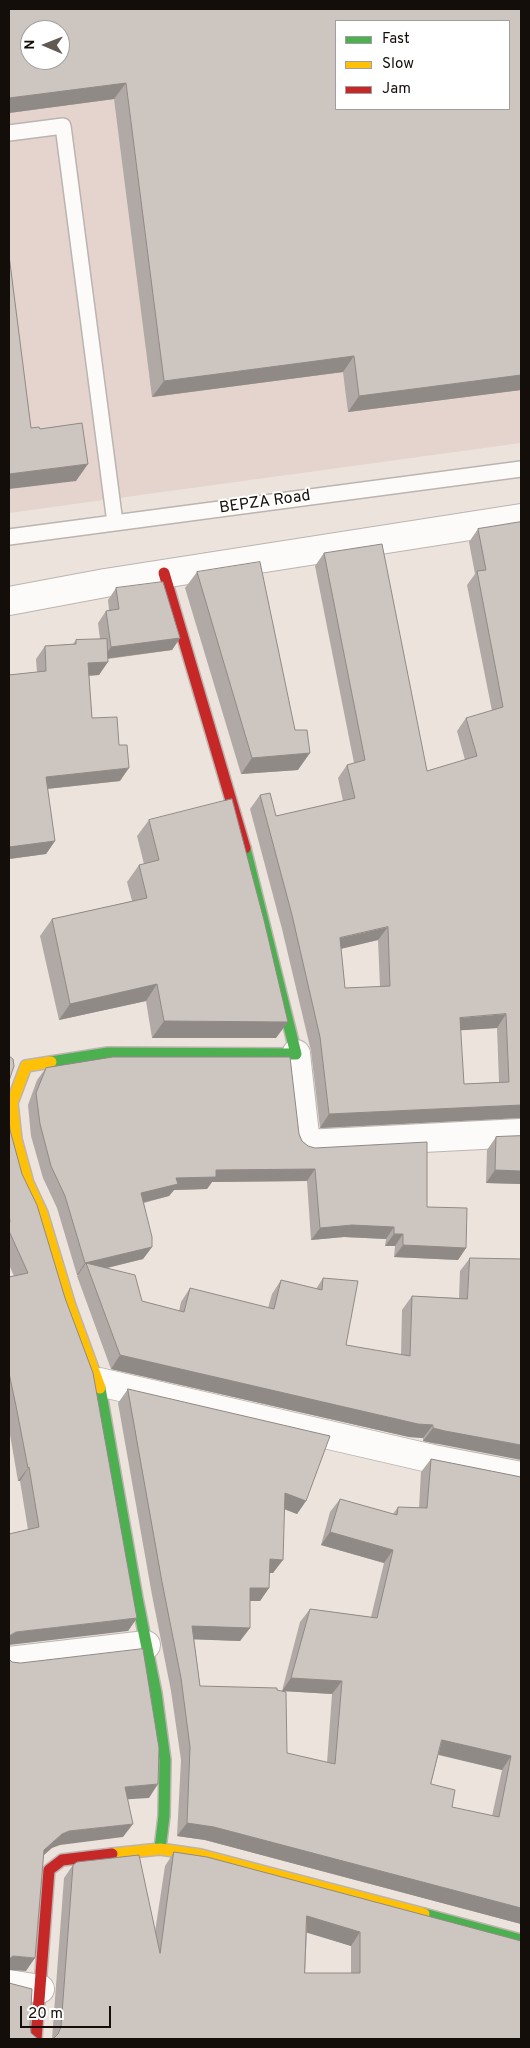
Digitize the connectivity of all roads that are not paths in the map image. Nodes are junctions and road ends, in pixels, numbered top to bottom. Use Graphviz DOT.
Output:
graph roads {
  1 [pos="9,133"];
  2 [pos="521,469"];
  3 [pos="521,518"];
  4 [pos="115,523"];
  5 [pos="9,537"];
  6 [pos="164,573"];
  7 [pos="9,601"];
  8 [pos="296,1054"];
  9 [pos="18,1062"];
  10 [pos="521,1133"];
  11 [pos="99,1382"];
  12 [pos="521,1476"];
  13 [pos="146,1645"];
  14 [pos="9,1661"];
  15 [pos="160,1849"];
  16 [pos="521,1940"];
  17 [pos="9,1984"];
  18 [pos="40,1989"];
  19 [pos="36,2039"];
  1 -- 4 [label="lane"];
  2 -- 4 [label="lane, BEPZA Road"];
  3 -- 6 [label="street"];
  4 -- 5 [label="lane, BEPZA Road"];
  6 -- 7 [label="street"];
  6 -- 8 [label="street"];
  8 -- 9 [label="street"];
  8 -- 10 [label="street"];
  9 -- 11 [label="street"];
  11 -- 12 [label="street"];
  11 -- 13 [label="street"];
  13 -- 14 [label="street"];
  13 -- 15 [label="street"];
  15 -- 16 [label="street"];
  15 -- 18 [label="street"];
  17 -- 18 [label="street"];
  18 -- 19 [label="street"];
}
